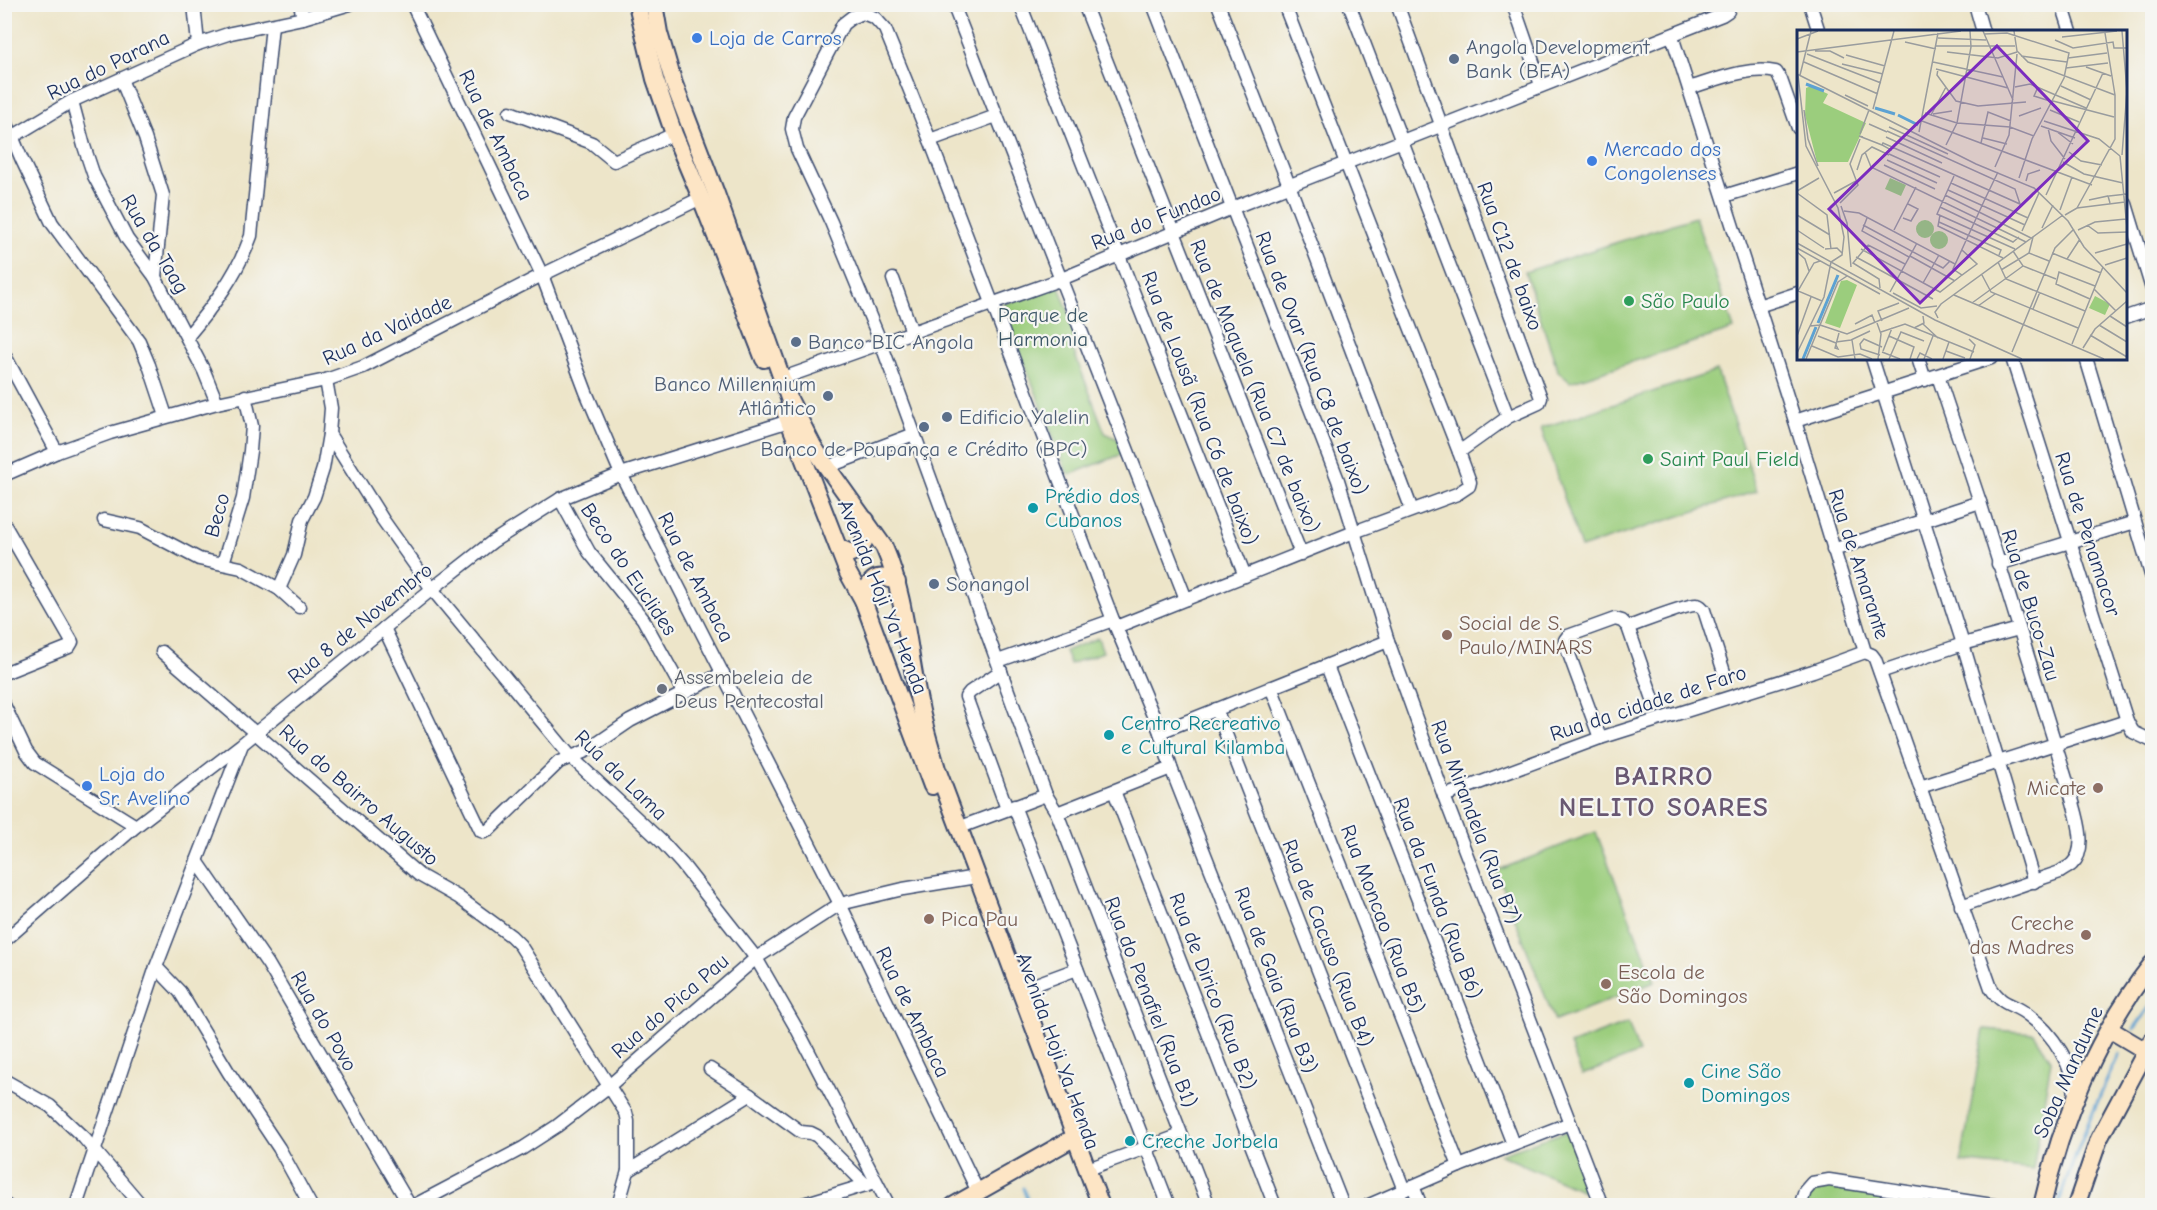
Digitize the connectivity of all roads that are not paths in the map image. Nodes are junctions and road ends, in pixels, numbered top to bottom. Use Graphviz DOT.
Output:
graph roads {
  1 [pos="194,4"];
  2 [pos="300,4"];
  3 [pos="350,4"];
  4 [pos="412,4"];
  5 [pos="637,4"];
  6 [pos="654,4"];
  7 [pos="953,4"];
  8 [pos="1020,4"];
  9 [pos="1084,4"];
  10 [pos="1153,4"];
  11 [pos="1218,4"];
  12 [pos="1284,4"];
  13 [pos="1349,4"];
  14 [pos="1397,4"];
  15 [pos="1513,4"];
  16 [pos="1730,4"];
  17 [pos="1810,4"];
  18 [pos="1975,4"];
  19 [pos="2062,4"];
  20 [pos="303,18"];
  21 [pos="272,26"];
  22 [pos="885,29"];
  23 [pos="1818,30"];
  24 [pos="1982,30"];
  25 [pos="2070,30"];
  26 [pos="1672,36"];
  27 [pos="198,44"];
  28 [pos="121,79"];
  29 [pos="1541,85"];
  30 [pos="1689,88"];
  31 [pos="72,101"];
  32 [pos="510,112"];
  33 [pos="996,116"];
  34 [pos="4,117"];
  35 [pos="1441,124"];
  36 [pos="1797,125"];
  37 [pos="674,134"];
  38 [pos="8,139"];
  39 [pos="930,140"];
  40 [pos="1402,140"];
  41 [pos="1345,164"];
  42 [pos="1797,173"];
  43 [pos="1289,185"];
  44 [pos="1724,196"];
  45 [pos="701,198"];
  46 [pos="1232,207"];
  47 [pos="2127,207"];
  48 [pos="1173,232"];
  49 [pos="1119,254"];
  50 [pos="542,275"];
  51 [pos="155,277"];
  52 [pos="893,279"];
  53 [pos="1059,280"];
  54 [pos="2152,289"];
  55 [pos="1797,293"];
  56 [pos="992,304"];
  57 [pos="1758,306"];
  58 [pos="2152,308"];
  59 [pos="2127,316"];
  60 [pos="912,332"];
  61 [pos="187,338"];
  62 [pos="881,343"];
  63 [pos="4,354"];
  64 [pos="1873,360"];
  65 [pos="1919,360"];
  66 [pos="1985,360"];
  67 [pos="2013,360"];
  68 [pos="2087,360"];
  69 [pos="1938,376"];
  70 [pos="783,378"];
  71 [pos="326,380"];
  72 [pos="1924,380"];
  73 [pos="1883,393"];
  74 [pos="245,396"];
  75 [pos="217,403"];
  76 [pos="166,416"];
  77 [pos="1508,417"];
  78 [pos="789,421"];
  79 [pos="1795,422"];
  80 [pos="328,434"];
  81 [pos="914,434"];
  82 [pos="57,452"];
  83 [pos="1459,452"];
  84 [pos="827,467"];
  85 [pos="621,474"];
  86 [pos="4,475"];
  87 [pos="560,499"];
  88 [pos="1980,502"];
  89 [pos="1412,510"];
  90 [pos="104,520"];
  91 [pos="866,520"];
  92 [pos="1923,521"];
  93 [pos="2135,522"];
  94 [pos="4,524"];
  95 [pos="1354,532"];
  96 [pos="2070,543"];
  97 [pos="839,548"];
  98 [pos="1833,550"];
  99 [pos="1301,554"];
  100 [pos="223,563"];
  101 [pos="1998,564"];
  102 [pos="1245,576"];
  103 [pos="2152,578"];
  104 [pos="897,582"];
  105 [pos="279,589"];
  106 [pos="432,589"];
  107 [pos="1186,599"];
  108 [pos="863,600"];
  109 [pos="299,607"];
  110 [pos="1114,624"];
  111 [pos="1628,627"];
  112 [pos="384,628"];
  113 [pos="2019,629"];
  114 [pos="1388,641"];
  115 [pos="1963,644"];
  116 [pos="162,652"];
  117 [pos="1865,652"];
  118 [pos="999,666"];
  119 [pos="1327,666"];
  120 [pos="1724,672"];
  121 [pos="1880,672"];
  122 [pos="723,673"];
  123 [pos="4,674"];
  124 [pos="1271,687"];
  125 [pos="684,693"];
  126 [pos="1653,699"];
  127 [pos="4,705"];
  128 [pos="1216,709"];
  129 [pos="2127,722"];
  130 [pos="1160,732"];
  131 [pos="257,733"];
  132 [pos="1600,738"];
  133 [pos="2152,741"];
  134 [pos="2054,744"];
  135 [pos="241,746"];
  136 [pos="571,757"];
  137 [pos="1999,762"];
  138 [pos="1171,768"];
  139 [pos="1920,787"];
  140 [pos="1114,791"];
  141 [pos="1046,795"];
  142 [pos="1444,796"];
  143 [pos="1010,808"];
  144 [pos="1057,813"];
  145 [pos="136,826"];
  146 [pos="958,828"];
  147 [pos="197,861"];
  148 [pos="970,878"];
  149 [pos="2034,882"];
  150 [pos="840,904"];
  151 [pos="1961,906"];
  152 [pos="4,940"];
  153 [pos="756,958"];
  154 [pos="2152,964"];
  155 [pos="156,967"];
  156 [pos="1077,969"];
  157 [pos="1020,990"];
  158 [pos="2114,1032"];
  159 [pos="2145,1046"];
  160 [pos="710,1069"];
  161 [pos="4,1080"];
  162 [pos="609,1086"];
  163 [pos="750,1095"];
  164 [pos="2075,1102"];
  165 [pos="1570,1123"];
  166 [pos="1181,1135"];
  167 [pos="1068,1141"];
  168 [pos="1513,1144"];
  169 [pos="1146,1148"];
  170 [pos="93,1150"];
  171 [pos="1459,1166"];
  172 [pos="1088,1169"];
  173 [pos="628,1171"];
  174 [pos="2047,1182"];
  175 [pos="871,1183"];
  176 [pos="1408,1188"];
  177 [pos="978,1192"];
  178 [pos="1969,1203"];
  179 [pos="76,1206"];
  180 [pos="142,1206"];
  181 [pos="311,1206"];
  182 [pos="411,1206"];
  183 [pos="618,1206"];
  184 [pos="797,1206"];
  185 [pos="889,1206"];
  186 [pos="953,1206"];
  187 [pos="1091,1206"];
  188 [pos="1101,1206"];
  189 [pos="1169,1206"];
  190 [pos="1209,1206"];
  191 [pos="1275,1206"];
  192 [pos="1343,1206"];
  193 [pos="1367,1206"];
  194 [pos="1421,1206"];
  195 [pos="1602,1206"];
  196 [pos="1800,1206"];
  197 [pos="1999,1206"];
  198 [pos="2031,1206"];
  199 [pos="2042,1206"];
  200 [pos="2076,1206"];
  1 -- 27 [label="street"];
  2 -- 20 [label="street"];
  3 -- 20 [label="street, Rua do Parana"];
  4 -- 50 [label="street, Rua de Ambaca"];
  5 -- 37 [label="main road, Avenida Hoji Ya Henda"];
  6 -- 70 [label="main road, Avenida Hoji Ya Henda"];
  7 -- 33 [label="street"];
  8 -- 49 [label="street, Rua de Lousã (Rua C6 de baixo)"];
  9 -- 48 [label="street, Rua de Maquela (Rua C7 de baixo)"];
  10 -- 46 [label="street, Rua de Ovar (Rua C8 de baixo)"];
  11 -- 43 [label="street"];
  12 -- 41 [label="street"];
  13 -- 40 [label="street"];
  14 -- 35 [label="street, Rua C12 de baixo"];
  15 -- 29 [label="street"];
  16 -- 26 [label="street, Rua do Fundao"];
  17 -- 23 [label="street"];
  18 -- 24 [label="street"];
  19 -- 25 [label="street"];
  20 -- 21 [label="street, Rua do Parana"];
  21 -- 27 [label="street, Rua do Parana"];
  21 -- 61 [label="street"];
  22 -- 39 [label="street, Rua de Gaia (Rua B3)"];
  22 -- 62 [label="street, Rua do Penafiel (Rua B1)"];
  26 -- 29 [label="street, Rua do Fundao"];
  26 -- 30 [label="street, Rua de Amarante"];
  27 -- 28 [label="street, Rua do Parana"];
  28 -- 31 [label="street, Rua do Parana"];
  28 -- 51 [label="street"];
  29 -- 35 [label="street, Rua do Fundao"];
  30 -- 36 [label="street"];
  30 -- 44 [label="street, Rua de Amarante"];
  31 -- 38 [label="street, Rua do Parana"];
  31 -- 51 [label="street, Rua da Taag"];
  32 -- 37 [label="street"];
  33 -- 39 [label="street"];
  33 -- 53 [label="street"];
  34 -- 38 [label="street"];
  35 -- 40 [label="street, Rua do Fundao"];
  35 -- 77 [label="street, Rua C12 de baixo"];
  37 -- 45 [label="main road, Avenida Hoji Ya Henda"];
  38 -- 76 [label="street"];
  39 -- 56 [label="street, Rua de Gaia (Rua B3)"];
  40 -- 41 [label="street, Rua do Fundao"];
  40 -- 77 [label="street"];
  41 -- 43 [label="street, Rua do Fundao"];
  41 -- 83 [label="street"];
  42 -- 44 [label="street"];
  43 -- 46 [label="street, Rua do Fundao"];
  43 -- 89 [label="street"];
  44 -- 57 [label="street, Rua de Amarante"];
  45 -- 50 [label="street, Rua da Vaidade"];
  45 -- 78 [label="main road, Avenida Hoji Ya Henda"];
  46 -- 48 [label="street, Rua do Fundao"];
  46 -- 95 [label="street, Rua de Ovar (Rua C8 de baixo)"];
  47 -- 54 [label="street"];
  48 -- 49 [label="street, Rua do Fundao"];
  48 -- 99 [label="street, Rua de Maquela (Rua C7 de baixo)"];
  49 -- 53 [label="street, Rua do Fundao"];
  49 -- 102 [label="street, Rua de Lousã (Rua C6 de baixo)"];
  50 -- 71 [label="street, Rua da Vaidade"];
  50 -- 85 [label="street, Rua de Ambaca"];
  51 -- 61 [label="street, Rua da Taag"];
  52 -- 60 [label="street"];
  53 -- 56 [label="street, Rua do Fundao"];
  53 -- 107 [label="street"];
  55 -- 57 [label="street"];
  56 -- 60 [label="street, Rua do Fundao"];
  56 -- 110 [label="street, Rua de Gaia (Rua B3)"];
  57 -- 79 [label="street, Rua de Amarante"];
  58 -- 59 [label="street"];
  60 -- 62 [label="street, Rua do Fundao"];
  61 -- 75 [label="street, Rua da Taag"];
  62 -- 70 [label="street, Rua do Fundao"];
  62 -- 81 [label="street, Rua do Penafiel (Rua B1)"];
  63 -- 82 [label="street"];
  64 -- 73 [label="street"];
  65 -- 72 [label="street"];
  66 -- 69 [label="street"];
  67 -- 96 [label="street, Rua de Penamacor"];
  68 -- 93 [label="street"];
  69 -- 72 [label="street"];
  69 -- 88 [label="street, Rua de Buco-Zau"];
  70 -- 84 [label="main road, Avenida Hoji Ya Henda"];
  71 -- 74 [label="street, Rua da Vaidade"];
  71 -- 80 [label="street"];
  72 -- 73 [label="street"];
  73 -- 79 [label="street"];
  73 -- 92 [label="street"];
  74 -- 75 [label="street, Rua da Vaidade"];
  74 -- 100 [label="street, Beco"];
  75 -- 76 [label="street, Rua da Vaidade"];
  76 -- 82 [label="street, Rua da Vaidade"];
  77 -- 83 [label="street"];
  78 -- 85 [label="street, Rua 8 de Novembro"];
  78 -- 97 [label="main road, Avenida Hoji Ya Henda"];
  79 -- 98 [label="street, Rua de Amarante"];
  80 -- 105 [label="street"];
  80 -- 106 [label="street, Rua da Lama"];
  81 -- 84 [label="street"];
  81 -- 118 [label="street, Rua do Penafiel (Rua B1)"];
  82 -- 86 [label="street, Rua da Vaidade"];
  83 -- 89 [label="street"];
  84 -- 91 [label="main road, Avenida Hoji Ya Henda"];
  85 -- 87 [label="street, Rua 8 de Novembro"];
  85 -- 122 [label="street, Rua de Ambaca"];
  87 -- 106 [label="street, Rua 8 de Novembro"];
  87 -- 125 [label="street, Beco do Euclides"];
  88 -- 92 [label="street"];
  88 -- 101 [label="street, Rua de Buco-Zau"];
  89 -- 95 [label="street"];
  90 -- 100 [label="street"];
  91 -- 97 [label="main road"];
  91 -- 104 [label="main road, Avenida Hoji Ya Henda"];
  92 -- 98 [label="street"];
  92 -- 115 [label="street"];
  93 -- 96 [label="street"];
  93 -- 103 [label="street"];
  94 -- 123 [label="street"];
  95 -- 99 [label="street"];
  95 -- 114 [label="street, Rua Mirandela (Rua B7)"];
  96 -- 101 [label="street"];
  96 -- 129 [label="street, Rua de Penamacor"];
  97 -- 108 [label="main road, Avenida Hoji Ya Henda"];
  98 -- 117 [label="street, Rua de Amarante"];
  99 -- 102 [label="street"];
  100 -- 105 [label="street, Beco"];
  101 -- 113 [label="street, Rua de Buco-Zau"];
  102 -- 107 [label="street"];
  104 -- 108 [label="main road"];
  104 -- 146 [label="main road, Avenida Hoji Ya Henda"];
  105 -- 109 [label="street, Beco"];
  106 -- 112 [label="street, Rua 8 de Novembro"];
  106 -- 136 [label="street, Rua da Lama"];
  107 -- 110 [label="street"];
  108 -- 148 [label="main road, Avenida Hoji Ya Henda"];
  110 -- 118 [label="street"];
  110 -- 130 [label="street, Rua de Gaia (Rua B3)"];
  111 -- 120 [label="street"];
  111 -- 126 [label="street"];
  111 -- 132 [label="street"];
  112 -- 131 [label="street, Rua 8 de Novembro"];
  112 -- 136 [label="street"];
  113 -- 115 [label="street"];
  113 -- 134 [label="street, Rua de Buco-Zau"];
  114 -- 119 [label="street"];
  114 -- 142 [label="street, Rua Mirandela (Rua B7)"];
  115 -- 121 [label="street"];
  115 -- 137 [label="street"];
  116 -- 131 [label="street, Rua do Bairro Augusto"];
  117 -- 121 [label="street, Rua de Amarante"];
  117 -- 132 [label="street, Rua da cidade de Faro"];
  118 -- 141 [label="street, Rua do Penafiel (Rua B1)"];
  118 -- 143 [label="street"];
  119 -- 124 [label="street"];
  119 -- 168 [label="street, Rua da Funda (Rua B6)"];
  121 -- 139 [label="street, Rua de Amarante"];
  122 -- 125 [label="street"];
  122 -- 150 [label="street, Rua de Ambaca"];
  124 -- 128 [label="street"];
  124 -- 171 [label="street, Rua Moncao (Rua B5)"];
  125 -- 136 [label="street"];
  127 -- 145 [label="street"];
  128 -- 130 [label="street"];
  128 -- 176 [label="street, Rua de Cacuso (Rua B4)"];
  129 -- 133 [label="street"];
  129 -- 134 [label="street"];
  130 -- 138 [label="street, Rua de Gaia (Rua B3)"];
  131 -- 135 [label="street, Rua 8 de Novembro"];
  131 -- 162 [label="street, Rua do Bairro Augusto"];
  132 -- 142 [label="street, Rua da cidade de Faro"];
  134 -- 137 [label="street"];
  134 -- 149 [label="street, Rua de Buco-Zau"];
  135 -- 145 [label="street, Rua 8 de Novembro"];
  135 -- 147 [label="street"];
  136 -- 153 [label="street, Rua da Lama"];
  137 -- 139 [label="street"];
  137 -- 149 [label="street"];
  138 -- 140 [label="street"];
  138 -- 192 [label="street, Rua de Gaia (Rua B3)"];
  139 -- 151 [label="street, Rua de Amarante"];
  140 -- 144 [label="street"];
  140 -- 191 [label="street, Rua de Dirico (Rua B2)"];
  141 -- 143 [label="street"];
  141 -- 144 [label="street, Rua do Penafiel (Rua B1)"];
  142 -- 165 [label="street, Rua Mirandela (Rua B7)"];
  143 -- 146 [label="street"];
  143 -- 156 [label="street"];
  144 -- 166 [label="street, Rua do Penafiel (Rua B1)"];
  145 -- 152 [label="street, Rua 8 de Novembro"];
  146 -- 157 [label="main road, Avenida Hoji Ya Henda"];
  147 -- 155 [label="street"];
  147 -- 182 [label="street, Rua do Povo"];
  148 -- 150 [label="street, Rua do Pica Pau"];
  148 -- 167 [label="main road, Avenida Hoji Ya Henda"];
  149 -- 151 [label="street"];
  150 -- 153 [label="street, Rua do Pica Pau"];
  150 -- 177 [label="street, Rua de Ambaca"];
  151 -- 164 [label="street, Rua de Amarante"];
  153 -- 162 [label="street, Rua do Pica Pau"];
  153 -- 175 [label="street, Rua da Lama"];
  154 -- 158 [label="main road, Soba Mandume"];
  155 -- 170 [label="street"];
  155 -- 181 [label="street"];
  156 -- 157 [label="street"];
  156 -- 169 [label="street"];
  157 -- 172 [label="main road, Avenida Hoji Ya Henda"];
  158 -- 159 [label="main road"];
  158 -- 164 [label="main road, Soba Mandume"];
  159 -- 200 [label="main road"];
  160 -- 163 [label="street"];
  161 -- 170 [label="street"];
  162 -- 173 [label="street, Rua do Bairro Augusto"];
  162 -- 182 [label="street, Rua do Pica Pau"];
  163 -- 173 [label="street"];
  163 -- 175 [label="street"];
  164 -- 174 [label="main road, Soba Mandume"];
  165 -- 168 [label="street"];
  165 -- 195 [label="street, Rua Mirandela (Rua B7)"];
  166 -- 169 [label="street"];
  166 -- 190 [label="street, Rua do Penafiel (Rua B1)"];
  167 -- 177 [label="main road"];
  167 -- 187 [label="main road, Avenida Hoji Ya Henda"];
  168 -- 171 [label="street"];
  169 -- 172 [label="street"];
  169 -- 189 [label="street"];
  170 -- 179 [label="street"];
  170 -- 180 [label="street"];
  171 -- 176 [label="street"];
  172 -- 188 [label="main road, Avenida Hoji Ya Henda"];
  173 -- 183 [label="street, Rua do Bairro Augusto"];
  174 -- 198 [label="street"];
  174 -- 199 [label="main road, Soba Mandume"];
  175 -- 184 [label="street"];
  175 -- 185 [label="street, Rua da Lama"];
  176 -- 193 [label="street"];
  176 -- 194 [label="street, Rua de Cacuso (Rua B4)"];
  177 -- 186 [label="main road"];
  178 -- 196 [label="street"];
  178 -- 197 [label="street"];
}
